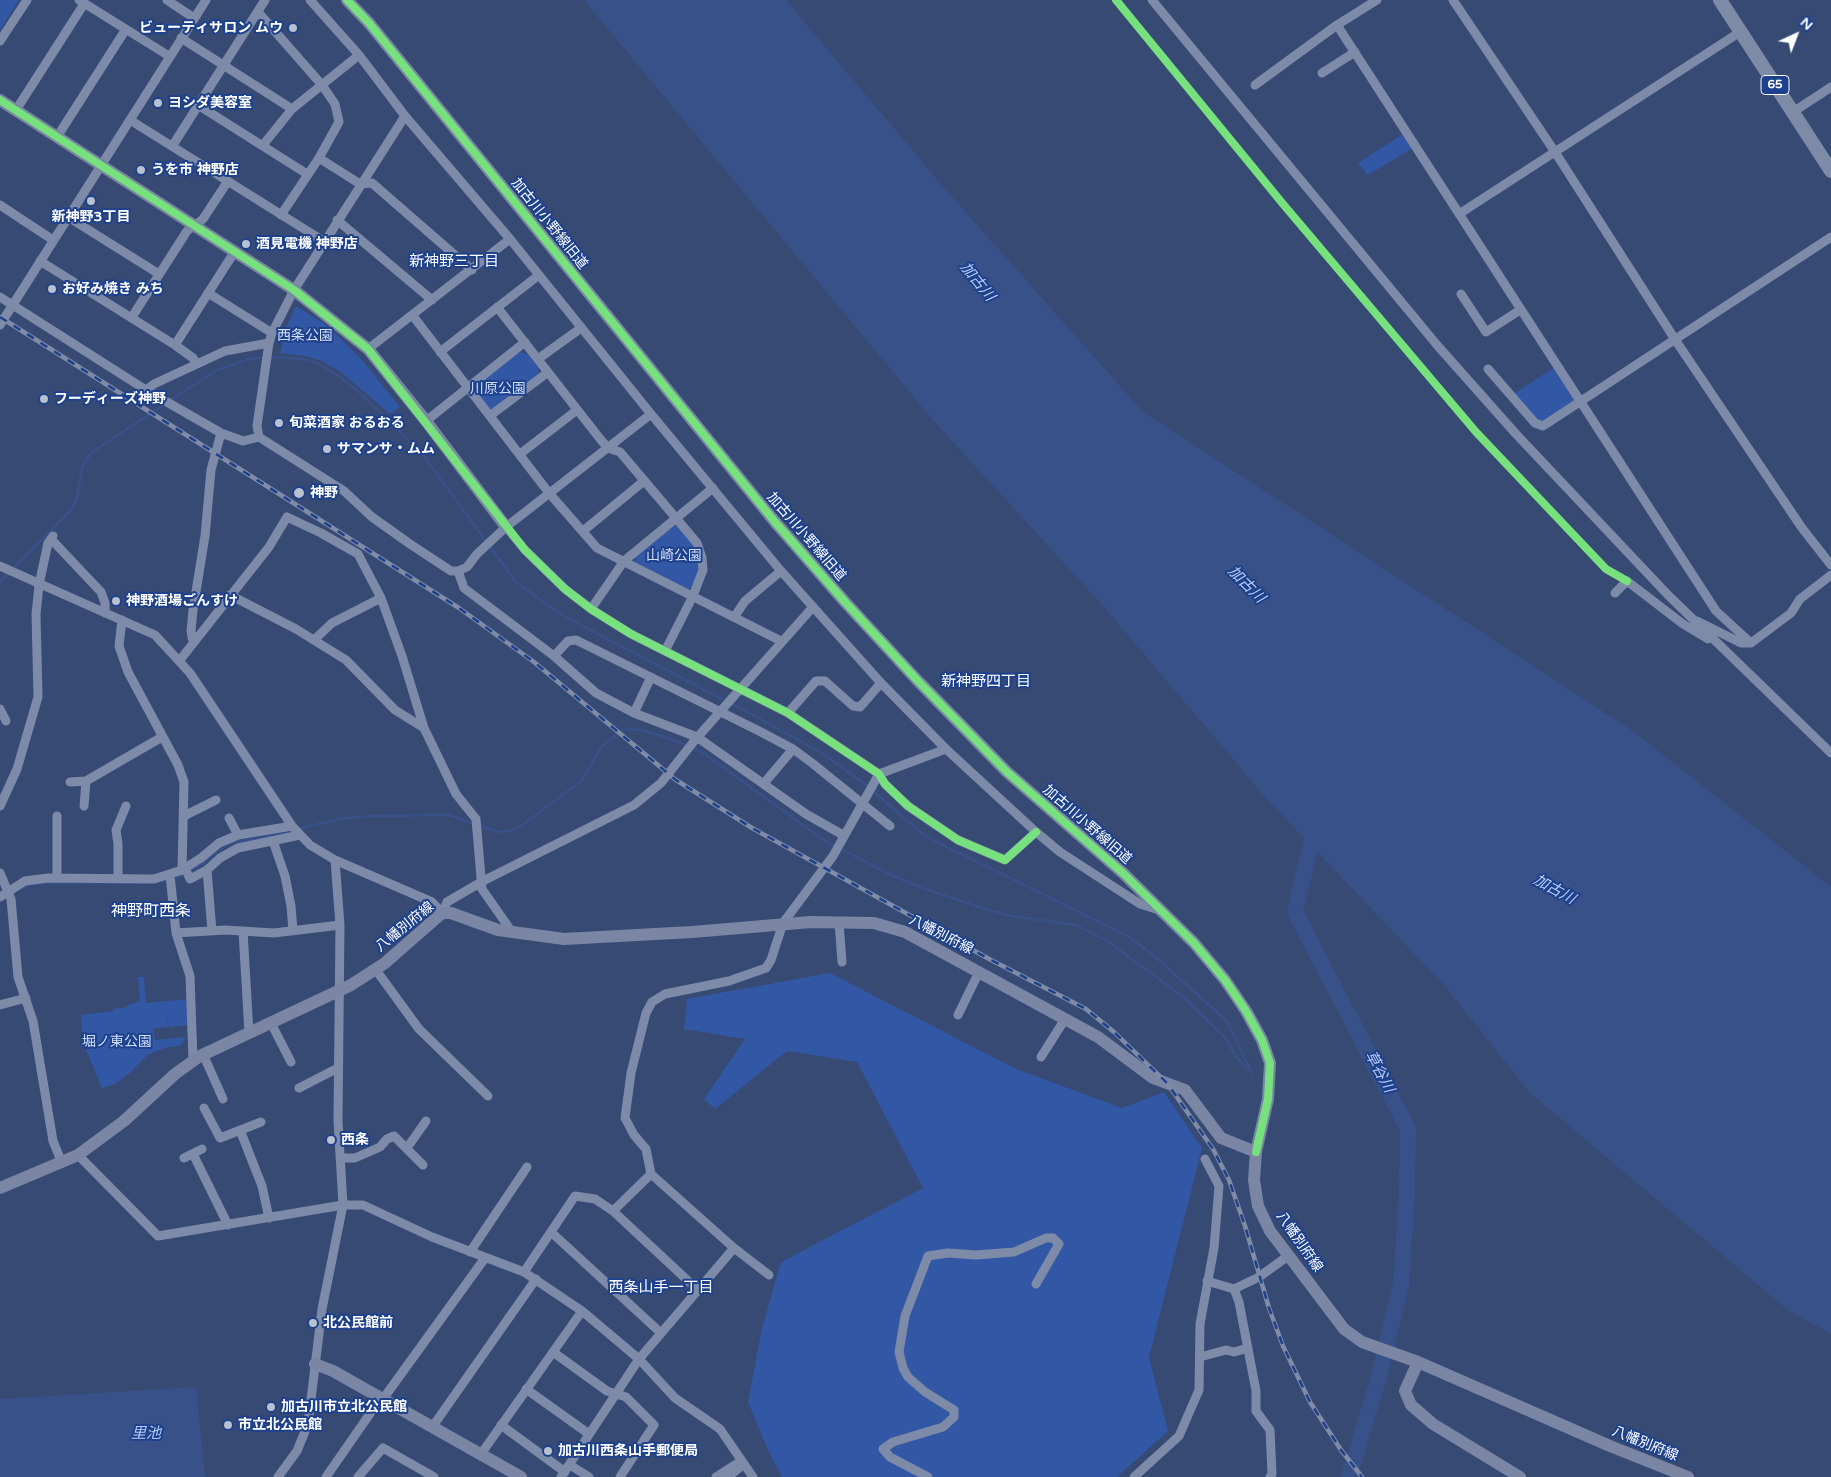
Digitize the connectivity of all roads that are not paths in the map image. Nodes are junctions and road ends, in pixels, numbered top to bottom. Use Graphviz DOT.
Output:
graph roads {
  1 [pos="27,0"];
  2 [pos="166,0"];
  3 [pos="206,0"];
  4 [pos="265,0"];
  5 [pos="310,0"];
  6 [pos="347,0"];
  7 [pos="1152,0"];
  8 [pos="1377,0"];
  9 [pos="1453,0"];
  10 [pos="1720,0"];
  11 [pos="81,2"];
  12 [pos="258,12"];
  13 [pos="194,18"];
  14 [pos="1337,24"];
  15 [pos="126,29"];
  16 [pos="1740,32"];
  17 [pos="181,38"];
  18 [pos="0,41"];
  19 [pos="1355,52"];
  20 [pos="359,55"];
  21 [pos="169,56"];
  22 [pos="224,64"];
  23 [pos="1322,73"];
  24 [pos="322,85"];
  25 [pos="1255,85"];
  26 [pos="1831,87"];
  27 [pos="0,100"];
  28 [pos="198,105"];
  29 [pos="292,109"];
  30 [pos="16,110"];
  31 [pos="1792,112"];
  32 [pos="405,116"];
  33 [pos="130,120"];
  34 [pos="57,137"];
  35 [pos="173,145"];
  36 [pos="262,146"];
  37 [pos="1555,152"];
  38 [pos="319,158"];
  39 [pos="100,165"];
  40 [pos="1831,171"];
  41 [pos="307,174"];
  42 [pos="228,182"];
  43 [pos="360,184"];
  44 [pos="0,205"];
  45 [pos="1460,214"];
  46 [pos="281,215"];
  47 [pos="68,217"];
  48 [pos="338,220"];
  49 [pos="195,225"];
  50 [pos="1831,237"];
  51 [pos="510,239"];
  52 [pos="54,240"];
  53 [pos="324,242"];
  54 [pos="235,251"];
  55 [pos="40,261"];
  56 [pos="472,270"];
  57 [pos="158,274"];
  58 [pos="539,275"];
  59 [pos="294,290"];
  60 [pos="208,292"];
  61 [pos="1461,294"];
  62 [pos="0,297"];
  63 [pos="432,300"];
  64 [pos="12,305"];
  65 [pos="497,307"];
  66 [pos="1520,310"];
  67 [pos="413,316"];
  68 [pos="132,317"];
  69 [pos="0,325"];
  70 [pos="581,328"];
  71 [pos="272,333"];
  72 [pos="1676,341"];
  73 [pos="525,342"];
  74 [pos="269,343"];
  75 [pos="175,345"];
  76 [pos="368,350"];
  77 [pos="440,352"];
  78 [pos="538,359"];
  79 [pos="196,363"];
  80 [pos="1488,369"];
  81 [pos="547,373"];
  82 [pos="466,387"];
  83 [pos="146,390"];
  84 [pos="1581,403"];
  85 [pos="577,410"];
  86 [pos="651,414"];
  87 [pos="491,415"];
  88 [pos="426,421"];
  89 [pos="221,433"];
  90 [pos="259,437"];
  91 [pos="608,448"];
  92 [pos="520,454"];
  93 [pos="644,481"];
  94 [pos="713,488"];
  95 [pos="549,493"];
  96 [pos="675,518"];
  97 [pos="506,527"];
  98 [pos="583,531"];
  99 [pos="624,561"];
  100 [pos="1831,565"];
  101 [pos="1,567"];
  102 [pos="458,571"];
  103 [pos="781,571"];
  104 [pos="1831,574"];
  105 [pos="39,585"];
  106 [pos="1615,592"];
  107 [pos="230,595"];
  108 [pos="693,596"];
  109 [pos="381,598"];
  110 [pos="813,607"];
  111 [pos="591,609"];
  112 [pos="105,613"];
  113 [pos="735,616"];
  114 [pos="122,620"];
  115 [pos="1694,620"];
  116 [pos="314,640"];
  117 [pos="781,641"];
  118 [pos="193,642"];
  119 [pos="1751,643"];
  120 [pos="1717,644"];
  121 [pos="665,651"];
  122 [pos="554,656"];
  123 [pos="180,660"];
  124 [pos="650,679"];
  125 [pos="882,684"];
  126 [pos="740,688"];
  127 [pos="0,709"];
  128 [pos="719,712"];
  129 [pos="634,713"];
  130 [pos="788,713"];
  131 [pos="6,721"];
  132 [pos="424,728"];
  133 [pos="162,737"];
  134 [pos="696,738"];
  135 [pos="793,749"];
  136 [pos="946,749"];
  137 [pos="1831,753"];
  138 [pos="878,777"];
  139 [pos="86,781"];
  140 [pos="70,782"];
  141 [pos="764,782"];
  142 [pos="216,800"];
  143 [pos="863,802"];
  144 [pos="0,806"];
  145 [pos="84,806"];
  146 [pos="126,806"];
  147 [pos="57,816"];
  148 [pos="184,816"];
  149 [pos="229,818"];
  150 [pos="292,826"];
  151 [pos="890,826"];
  152 [pos="1036,832"];
  153 [pos="238,835"];
  154 [pos="300,835"];
  155 [pos="843,835"];
  156 [pos="273,841"];
  157 [pos="335,860"];
  158 [pos="184,869"];
  159 [pos="207,870"];
  160 [pos="0,873"];
  161 [pos="170,875"];
  162 [pos="57,878"];
  163 [pos="118,878"];
  164 [pos="483,881"];
  165 [pos="9,890"];
  166 [pos="0,897"];
  167 [pos="1163,912"];
  168 [pos="442,913"];
  169 [pos="839,922"];
  170 [pos="784,923"];
  171 [pos="340,925"];
  172 [pos="212,930"];
  173 [pos="243,931"];
  174 [pos="293,931"];
  175 [pos="512,932"];
  176 [pos="176,933"];
  177 [pos="842,962"];
  178 [pos="376,970"];
  179 [pos="979,972"];
  180 [pos="341,989"];
  181 [pos="26,998"];
  182 [pos="0,1005"];
  183 [pos="958,1015"];
  184 [pos="1065,1018"];
  185 [pos="271,1023"];
  186 [pos="249,1033"];
  187 [pos="198,1057"];
  188 [pos="1040,1057"];
  189 [pos="291,1062"];
  190 [pos="338,1068"];
  191 [pos="299,1088"];
  192 [pos="488,1096"];
  193 [pos="224,1099"];
  194 [pos="204,1108"];
  195 [pos="426,1121"];
  196 [pos="261,1122"];
  197 [pos="240,1130"];
  198 [pos="407,1148"];
  199 [pos="202,1149"];
  200 [pos="1256,1152"];
  201 [pos="193,1154"];
  202 [pos="78,1155"];
  203 [pos="184,1158"];
  204 [pos="340,1158"];
  205 [pos="1205,1159"];
  206 [pos="62,1163"];
  207 [pos="423,1165"];
  208 [pos="526,1167"];
  209 [pos="650,1174"];
  210 [pos="0,1188"];
  211 [pos="343,1205"];
  212 [pos="613,1211"];
  213 [pos="269,1218"];
  214 [pos="228,1224"];
  215 [pos="551,1232"];
  216 [pos="734,1248"];
  217 [pos="470,1252"];
  218 [pos="1288,1256"];
  219 [pos="485,1258"];
  220 [pos="524,1272"];
  221 [pos="769,1275"];
  222 [pos="536,1279"];
  223 [pos="1208,1281"];
  224 [pos="1036,1284"];
  225 [pos="1234,1289"];
  226 [pos="699,1291"];
  227 [pos="582,1311"];
  228 [pos="661,1332"];
  229 [pos="1248,1348"];
  230 [pos="553,1352"];
  231 [pos="1200,1358"];
  232 [pos="639,1359"];
  233 [pos="1418,1362"];
  234 [pos="315,1364"];
  235 [pos="526,1389"];
  236 [pos="616,1394"];
  237 [pos="383,1399"];
  238 [pos="501,1425"];
  239 [pos="433,1426"];
  240 [pos="589,1434"];
  241 [pos="481,1454"];
  242 [pos="738,1462"];
  243 [pos="566,1471"];
  244 [pos="278,1477"];
  245 [pos="326,1477"];
  246 [pos="358,1477"];
  247 [pos="434,1477"];
  248 [pos="522,1477"];
  249 [pos="588,1477"];
  250 [pos="620,1477"];
  251 [pos="716,1477"];
  252 [pos="728,1477"];
  253 [pos="752,1477"];
  254 [pos="928,1477"];
  255 [pos="1134,1477"];
  256 [pos="1270,1477"];
  257 [pos="1520,1477"];
  258 [pos="1688,1477"];
  1 -- 18 [label="street"];
  2 -- 13 [label="street"];
  3 -- 13 [label="street"];
  4 -- 12 [label="street"];
  5 -- 20 [label="street"];
  6 -- 167 [label="street, 加古川小野線旧道"];
  7 -- 115 [label="street"];
  8 -- 14 [label="street"];
  9 -- 37 [label="street"];
  10 -- 16 [label="main road, 65"];
  11 -- 15 [label="street"];
  11 -- 30 [label="street"];
  12 -- 22 [label="street"];
  12 -- 24 [label="street"];
  13 -- 17 [label="street"];
  14 -- 19 [label="street"];
  14 -- 25 [label="street"];
  15 -- 21 [label="street"];
  15 -- 34 [label="street"];
  16 -- 31 [label="main road, 65"];
  16 -- 37 [label="street"];
  17 -- 21 [label="street"];
  17 -- 22 [label="street"];
  19 -- 23 [label="street"];
  19 -- 45 [label="street"];
  20 -- 24 [label="street"];
  20 -- 32 [label="street"];
  21 -- 33 [label="street"];
  22 -- 28 [label="street"];
  22 -- 29 [label="street"];
  24 -- 29 [label="street"];
  24 -- 38 [label="street"];
  26 -- 31 [label="street"];
  27 -- 30 [label="street"];
  28 -- 35 [label="street"];
  28 -- 36 [label="street"];
  29 -- 36 [label="street"];
  30 -- 34 [label="street"];
  31 -- 40 [label="main road, 65"];
  32 -- 43 [label="street"];
  32 -- 51 [label="street"];
  33 -- 35 [label="street"];
  33 -- 39 [label="street"];
  34 -- 39 [label="street"];
  35 -- 42 [label="street"];
  36 -- 41 [label="street"];
  37 -- 45 [label="street"];
  37 -- 72 [label="street"];
  38 -- 41 [label="street"];
  38 -- 43 [label="street"];
  39 -- 47 [label="street"];
  39 -- 49 [label="street"];
  41 -- 46 [label="street"];
  42 -- 46 [label="street"];
  42 -- 49 [label="street"];
  43 -- 48 [label="street"];
  43 -- 56 [label="street"];
  44 -- 52 [label="street"];
  45 -- 66 [label="street"];
  46 -- 53 [label="street"];
  47 -- 52 [label="street"];
  47 -- 57 [label="street"];
  48 -- 53 [label="street"];
  48 -- 63 [label="street"];
  49 -- 54 [label="street"];
  49 -- 57 [label="street"];
  50 -- 72 [label="street"];
  51 -- 56 [label="street"];
  51 -- 58 [label="street"];
  52 -- 55 [label="street"];
  53 -- 59 [label="street"];
  54 -- 59 [label="street"];
  54 -- 60 [label="street"];
  55 -- 64 [label="street"];
  55 -- 68 [label="street"];
  56 -- 63 [label="street"];
  57 -- 68 [label="street"];
  58 -- 65 [label="street"];
  58 -- 70 [label="street"];
  59 -- 71 [label="street"];
  59 -- 76 [label="street"];
  60 -- 71 [label="street"];
  60 -- 75 [label="street"];
  61 -- 66 [label="street"];
  62 -- 64 [label="street"];
  63 -- 67 [label="street"];
  64 -- 69 [label="street"];
  64 -- 83 [label="street"];
  65 -- 73 [label="street"];
  65 -- 77 [label="street"];
  66 -- 84 [label="street"];
  67 -- 76 [label="street"];
  67 -- 77 [label="street"];
  68 -- 75 [label="street"];
  70 -- 78 [label="street"];
  70 -- 86 [label="street"];
  71 -- 74 [label="street"];
  72 -- 84 [label="street"];
  72 -- 100 [label="street"];
  73 -- 78 [label="street"];
  73 -- 82 [label="street"];
  74 -- 79 [label="street"];
  74 -- 90 [label="street"];
  75 -- 79 [label="street"];
  76 -- 88 [label="street"];
  77 -- 82 [label="street"];
  78 -- 81 [label="street"];
  79 -- 83 [label="street"];
  80 -- 84 [label="street"];
  81 -- 85 [label="street"];
  81 -- 87 [label="street"];
  82 -- 87 [label="street"];
  82 -- 88 [label="street"];
  83 -- 89 [label="street"];
  84 -- 119 [label="street"];
  85 -- 91 [label="street"];
  85 -- 92 [label="street"];
  86 -- 91 [label="street"];
  86 -- 94 [label="street"];
  87 -- 92 [label="street"];
  88 -- 97 [label="street"];
  89 -- 90 [label="street"];
  89 -- 118 [label="street"];
  90 -- 102 [label="street"];
  91 -- 93 [label="street"];
  91 -- 95 [label="street"];
  92 -- 95 [label="street"];
  93 -- 96 [label="street"];
  93 -- 98 [label="street"];
  94 -- 96 [label="street"];
  94 -- 103 [label="street"];
  95 -- 97 [label="street"];
  95 -- 98 [label="street"];
  96 -- 99 [label="street"];
  96 -- 108 [label="street"];
  97 -- 102 [label="street"];
  97 -- 111 [label="street"];
  98 -- 99 [label="street"];
  99 -- 108 [label="street"];
  99 -- 111 [label="street"];
  101 -- 105 [label="street"];
  102 -- 122 [label="street"];
  103 -- 110 [label="street"];
  103 -- 113 [label="street"];
  104 -- 119 [label="street"];
  105 -- 112 [label="street"];
  105 -- 112 [label="street"];
  105 -- 144 [label="street"];
  106 -- 120 [label="street"];
  107 -- 109 [label="street"];
  107 -- 116 [label="street"];
  107 -- 118 [label="street"];
  108 -- 113 [label="street"];
  108 -- 121 [label="street"];
  109 -- 116 [label="street"];
  109 -- 132 [label="street"];
  110 -- 117 [label="street"];
  110 -- 125 [label="street"];
  111 -- 121 [label="street"];
  112 -- 114 [label="street"];
  113 -- 117 [label="street"];
  114 -- 123 [label="street"];
  114 -- 133 [label="street"];
  115 -- 119 [label="street"];
  115 -- 120 [label="street"];
  116 -- 132 [label="street"];
  117 -- 126 [label="street"];
  118 -- 123 [label="street"];
  120 -- 137 [label="street"];
  121 -- 126 [label="street"];
  122 -- 124 [label="street"];
  122 -- 129 [label="street"];
  123 -- 150 [label="street"];
  124 -- 128 [label="street"];
  124 -- 129 [label="street"];
  125 -- 130 [label="street"];
  125 -- 136 [label="street"];
  126 -- 128 [label="street"];
  126 -- 130 [label="street"];
  127 -- 131 [label="street"];
  128 -- 134 [label="street"];
  128 -- 135 [label="street"];
  129 -- 134 [label="street"];
  130 -- 138 [label="street"];
  132 -- 164 [label="street"];
  133 -- 139 [label="street"];
  133 -- 148 [label="street"];
  134 -- 141 [label="street"];
  134 -- 164 [label="street"];
  135 -- 141 [label="street"];
  135 -- 143 [label="street"];
  136 -- 138 [label="street"];
  136 -- 152 [label="street"];
  138 -- 143 [label="street"];
  138 -- 152 [label="street"];
  139 -- 140 [label="street"];
  139 -- 145 [label="street"];
  141 -- 155 [label="street"];
  142 -- 148 [label="street"];
  143 -- 151 [label="street"];
  143 -- 155 [label="street"];
  146 -- 163 [label="street"];
  147 -- 162 [label="street"];
  148 -- 158 [label="street"];
  149 -- 153 [label="street"];
  150 -- 153 [label="street"];
  150 -- 154 [label="street"];
  152 -- 167 [label="street"];
  153 -- 158 [label="street"];
  154 -- 156 [label="street"];
  154 -- 157 [label="street"];
  155 -- 170 [label="street"];
  156 -- 159 [label="street"];
  156 -- 174 [label="street"];
  157 -- 168 [label="street"];
  157 -- 171 [label="street"];
  158 -- 159 [label="street"];
  158 -- 161 [label="street"];
  159 -- 172 [label="street"];
  160 -- 165 [label="street"];
  161 -- 163 [label="street"];
  161 -- 176 [label="street"];
  162 -- 163 [label="street"];
  162 -- 165 [label="street"];
  164 -- 168 [label="street"];
  164 -- 175 [label="street"];
  165 -- 166 [label="street"];
  165 -- 181 [label="street"];
  167 -- 200 [label="street, 加古川小野線旧道"];
  168 -- 175 [label="street, 八幡別府線"];
  168 -- 178 [label="street, 八幡別府線"];
  169 -- 170 [label="street, 八幡別府線"];
  169 -- 177 [label="street"];
  169 -- 179 [label="street, 八幡別府線"];
  170 -- 175 [label="street, 八幡別府線"];
  170 -- 209 [label="street"];
  171 -- 174 [label="street"];
  171 -- 180 [label="street"];
  172 -- 173 [label="street"];
  172 -- 176 [label="street"];
  173 -- 174 [label="street"];
  173 -- 186 [label="street"];
  176 -- 187 [label="street"];
  178 -- 180 [label="street, 八幡別府線"];
  178 -- 192 [label="street"];
  179 -- 183 [label="street"];
  179 -- 184 [label="street, 八幡別府線"];
  180 -- 185 [label="street, 八幡別府線"];
  180 -- 190 [label="street"];
  181 -- 182 [label="street"];
  181 -- 206 [label="street"];
  184 -- 188 [label="street"];
  184 -- 200 [label="street, 八幡別府線"];
  185 -- 186 [label="street, 八幡別府線"];
  185 -- 189 [label="street"];
  186 -- 187 [label="street, 八幡別府線"];
  187 -- 193 [label="street"];
  187 -- 202 [label="street, 八幡別府線"];
  190 -- 191 [label="street"];
  190 -- 204 [label="street"];
  194 -- 197 [label="street"];
  195 -- 198 [label="street"];
  196 -- 197 [label="street"];
  197 -- 213 [label="street"];
  198 -- 204 [label="street"];
  198 -- 207 [label="street"];
  199 -- 201 [label="street"];
  200 -- 218 [label="street, 八幡別府線"];
  201 -- 203 [label="street"];
  201 -- 214 [label="street"];
  202 -- 206 [label="street, 八幡別府線"];
  202 -- 214 [label="street"];
  204 -- 211 [label="street"];
  205 -- 223 [label="street"];
  206 -- 210 [label="street, 八幡別府線"];
  208 -- 217 [label="street"];
  209 -- 212 [label="street"];
  209 -- 216 [label="street"];
  211 -- 213 [label="street"];
  211 -- 217 [label="street"];
  211 -- 234 [label="street"];
  212 -- 215 [label="street"];
  212 -- 226 [label="street"];
  213 -- 214 [label="street"];
  215 -- 220 [label="street"];
  215 -- 228 [label="street"];
  216 -- 221 [label="street"];
  216 -- 226 [label="street"];
  217 -- 219 [label="street"];
  218 -- 225 [label="street"];
  218 -- 233 [label="street, 八幡別府線"];
  219 -- 220 [label="street"];
  219 -- 237 [label="street"];
  220 -- 222 [label="street"];
  222 -- 227 [label="street"];
  222 -- 239 [label="street"];
  223 -- 225 [label="street"];
  223 -- 231 [label="street"];
  224 -- 254 [label="street"];
  225 -- 229 [label="street"];
  226 -- 228 [label="street"];
  227 -- 230 [label="street"];
  227 -- 232 [label="street"];
  228 -- 232 [label="street"];
  229 -- 231 [label="street"];
  229 -- 256 [label="street"];
  230 -- 235 [label="street"];
  230 -- 236 [label="street"];
  231 -- 255 [label="street"];
  232 -- 236 [label="street"];
  232 -- 242 [label="street"];
  233 -- 257 [label="street"];
  233 -- 258 [label="street, 八幡別府線"];
  234 -- 237 [label="street"];
  234 -- 244 [label="street"];
  235 -- 238 [label="street"];
  235 -- 240 [label="street"];
  236 -- 240 [label="street"];
  236 -- 250 [label="street"];
  237 -- 239 [label="street"];
  237 -- 245 [label="street"];
  238 -- 241 [label="street"];
  238 -- 243 [label="street"];
  239 -- 241 [label="street"];
  240 -- 243 [label="street"];
  241 -- 248 [label="street"];
  242 -- 251 [label="street"];
  242 -- 252 [label="street"];
  242 -- 253 [label="street"];
  243 -- 249 [label="street"];
  246 -- 247 [label="street"];
}
